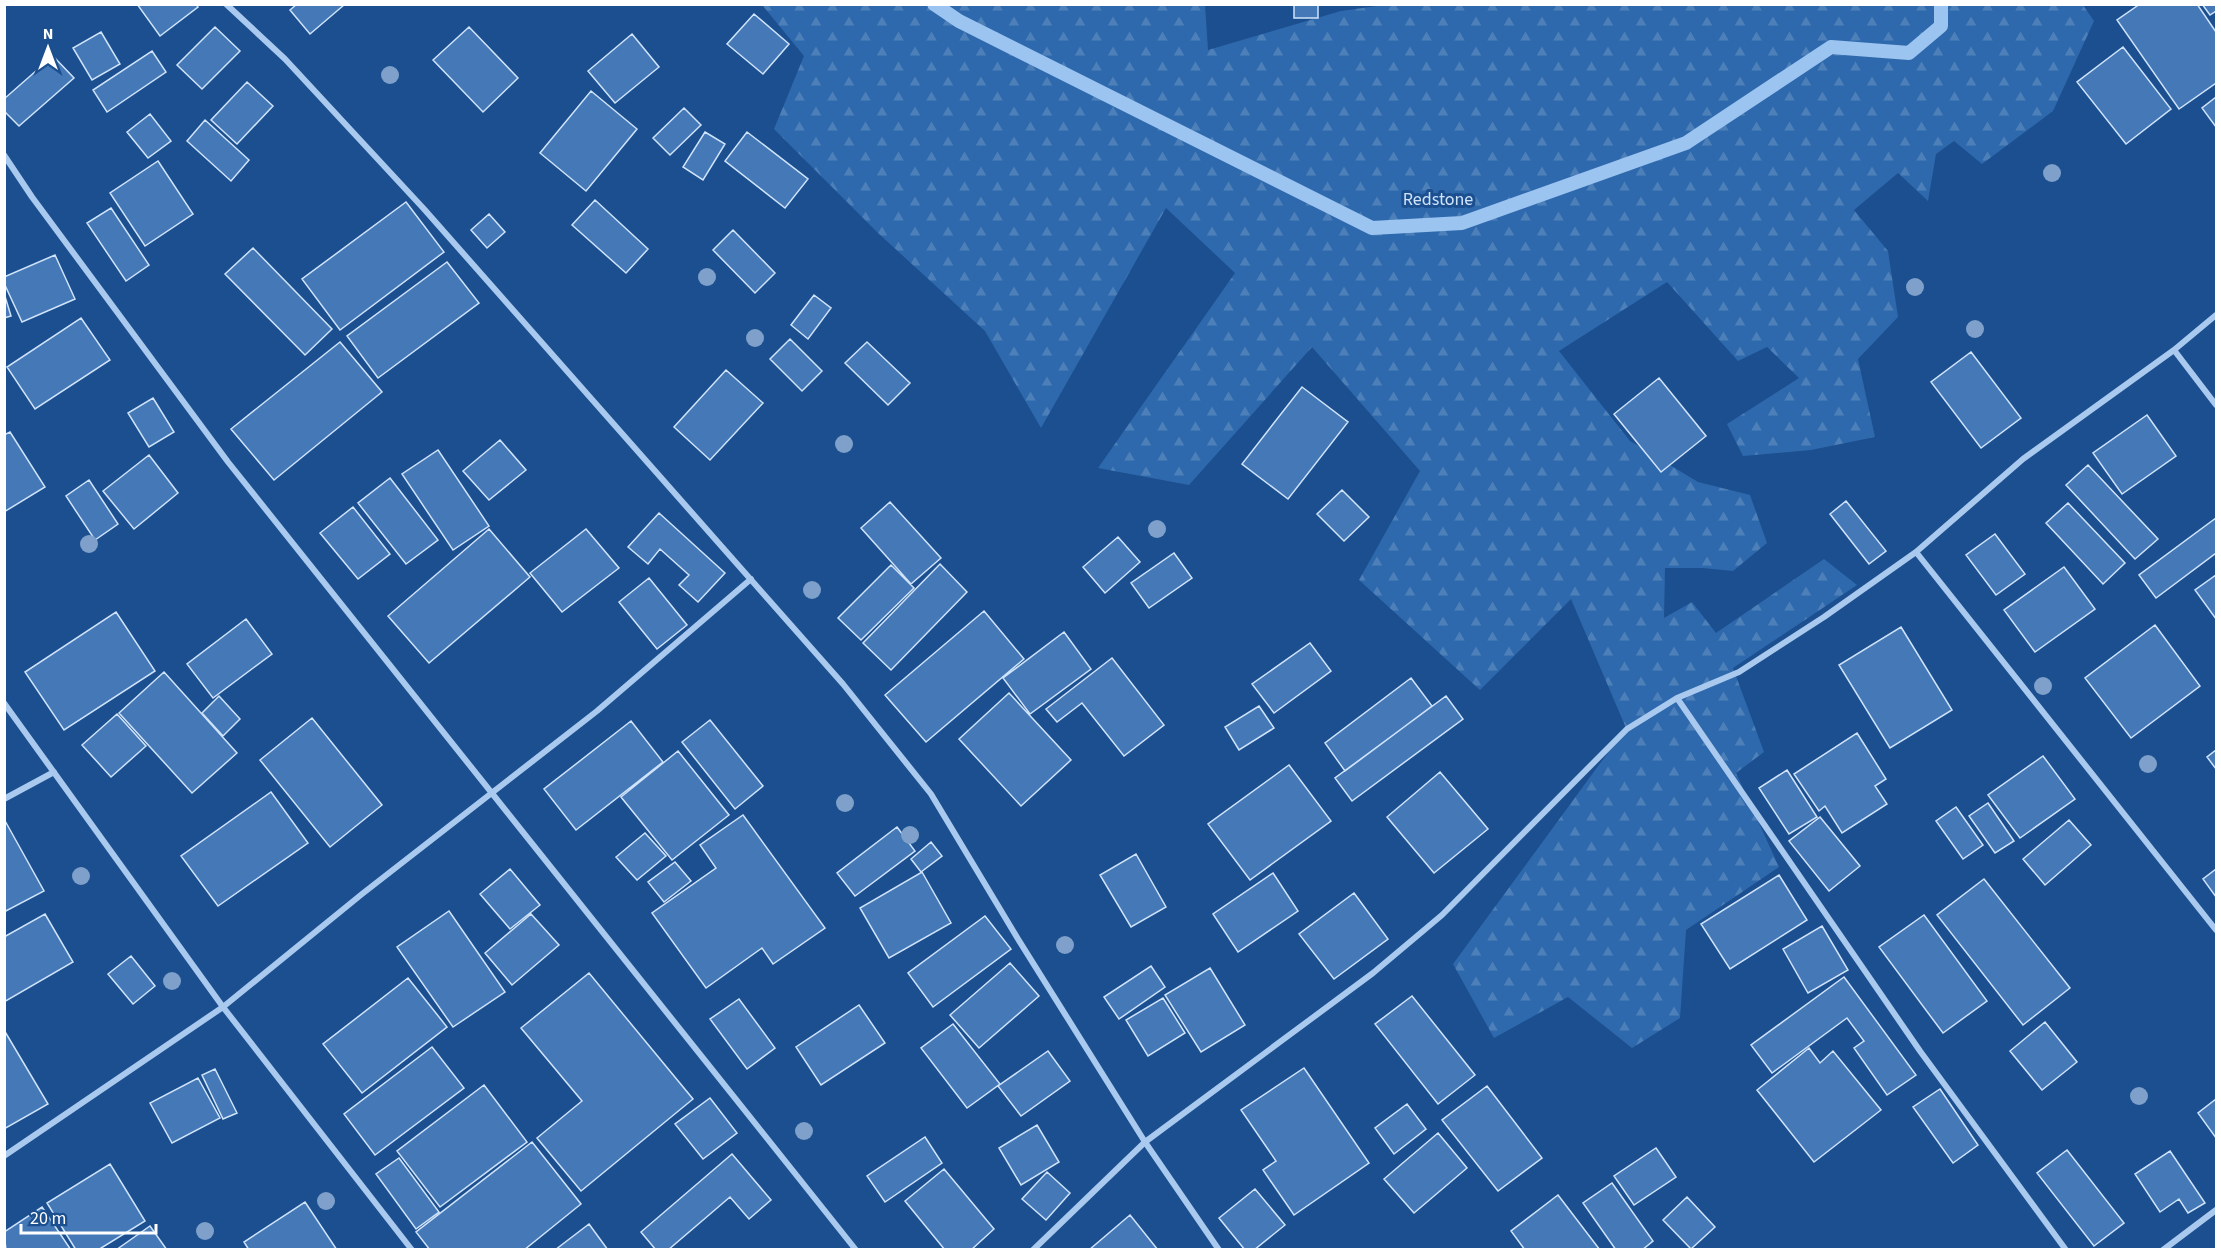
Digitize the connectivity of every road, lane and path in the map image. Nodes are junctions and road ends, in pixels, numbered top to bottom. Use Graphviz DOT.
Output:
graph roads {
  1 [pos="226,4"];
  2 [pos="4,155"];
  3 [pos="2217,315"];
  4 [pos="2174,350"];
  5 [pos="2217,405"];
  6 [pos="1916,552"];
  7 [pos="751,579"];
  8 [pos="1677,698"];
  9 [pos="4,703"];
  10 [pos="54,772"];
  11 [pos="493,793"];
  12 [pos="4,799"];
  13 [pos="2217,930"];
  14 [pos="223,1007"];
  15 [pos="1145,1142"];
  16 [pos="4,1156"];
  17 [pos="2217,1210"];
  18 [pos="412,1250"];
  19 [pos="856,1250"];
  20 [pos="1033,1250"];
  21 [pos="1219,1250"];
  22 [pos="2066,1250"];
  23 [pos="2163,1250"];
  1 -- 7 [label="street"];
  2 -- 11 [label="street"];
  3 -- 4 [label="street"];
  4 -- 5 [label="street"];
  4 -- 6 [label="street"];
  6 -- 8 [label="street"];
  6 -- 13 [label="street"];
  7 -- 11 [label="street"];
  7 -- 15 [label="street"];
  8 -- 15 [label="street"];
  8 -- 22 [label="street"];
  9 -- 10 [label="street"];
  10 -- 12 [label="street"];
  10 -- 14 [label="street"];
  11 -- 14 [label="street"];
  11 -- 19 [label="street"];
  14 -- 16 [label="street"];
  14 -- 18 [label="street"];
  15 -- 20 [label="street"];
  15 -- 21 [label="street"];
  17 -- 23 [label="street"];
}
